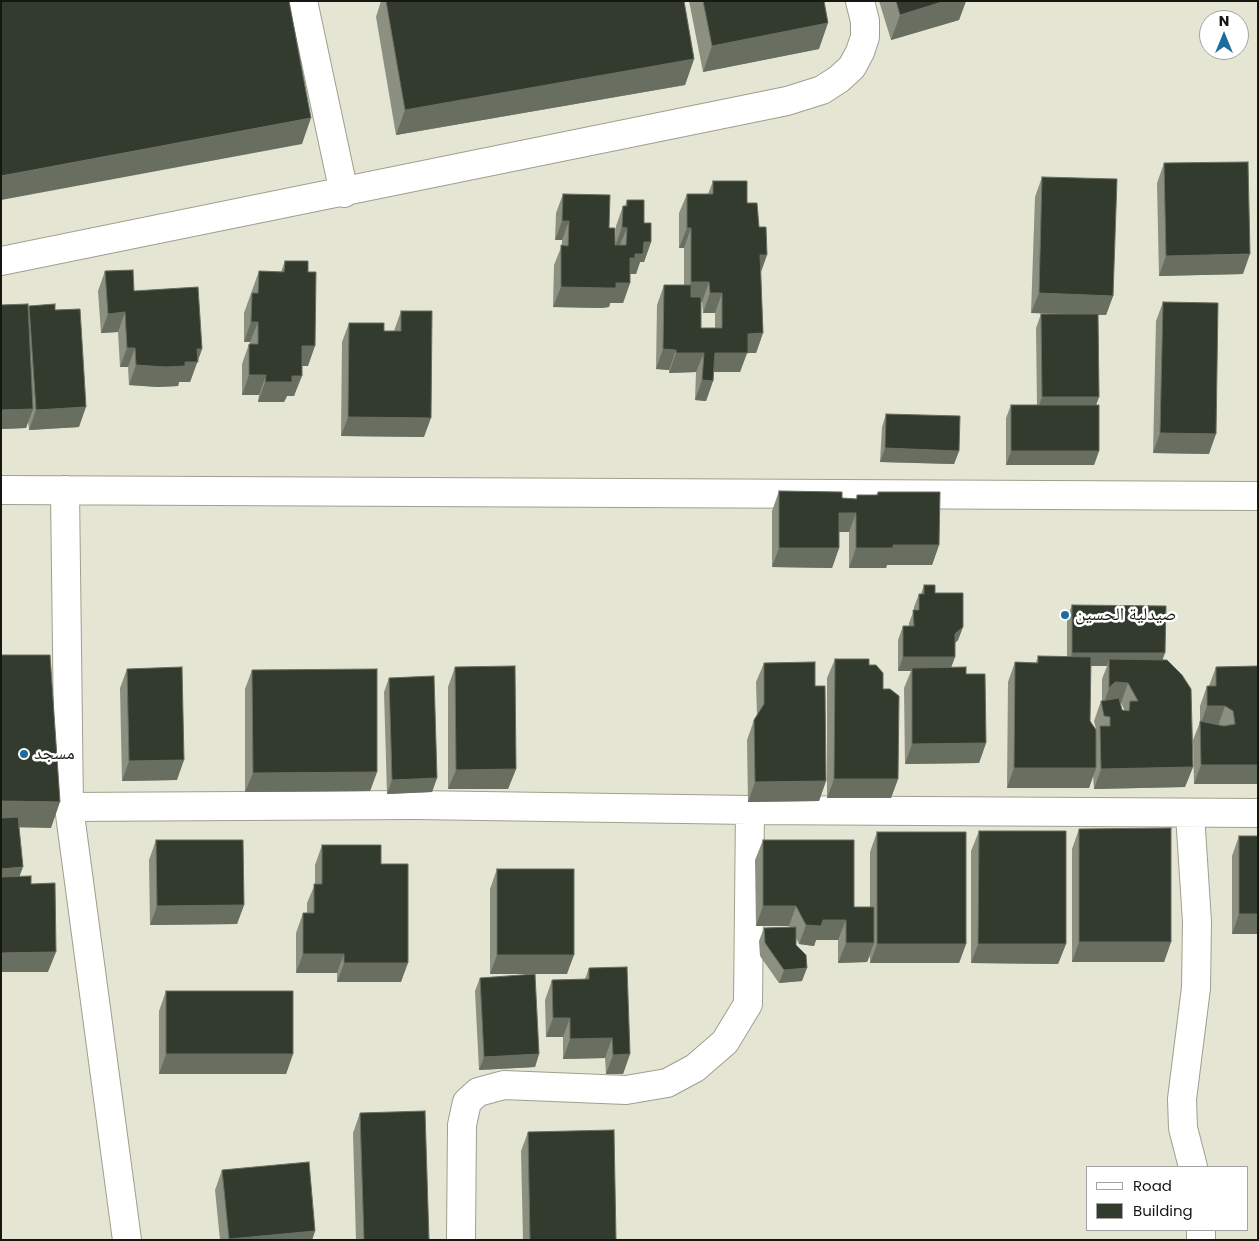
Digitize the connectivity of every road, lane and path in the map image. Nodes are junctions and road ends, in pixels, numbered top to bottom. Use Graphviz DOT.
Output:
graph roads {
  1 [pos="303,1"];
  2 [pos="860,1"];
  3 [pos="344,193"];
  4 [pos="1,261"];
  5 [pos="1,490"];
  6 [pos="65,490"];
  7 [pos="1258,496"];
  8 [pos="69,807"];
  9 [pos="750,810"];
  10 [pos="1258,813"];
  11 [pos="1190,814"];
  12 [pos="1193,1166"];
  13 [pos="127,1240"];
  14 [pos="461,1240"];
  1 -- 3 [label="street"];
  2 -- 3 [label="street"];
  3 -- 4 [label="street"];
  5 -- 6 [label="street"];
  6 -- 7 [label="street"];
  6 -- 8 [label="street"];
  8 -- 9 [label="street"];
  8 -- 13 [label="street"];
  9 -- 11 [label="street"];
  9 -- 14 [label="street"];
  10 -- 11 [label="street"];
  11 -- 12 [label="street"];
}
